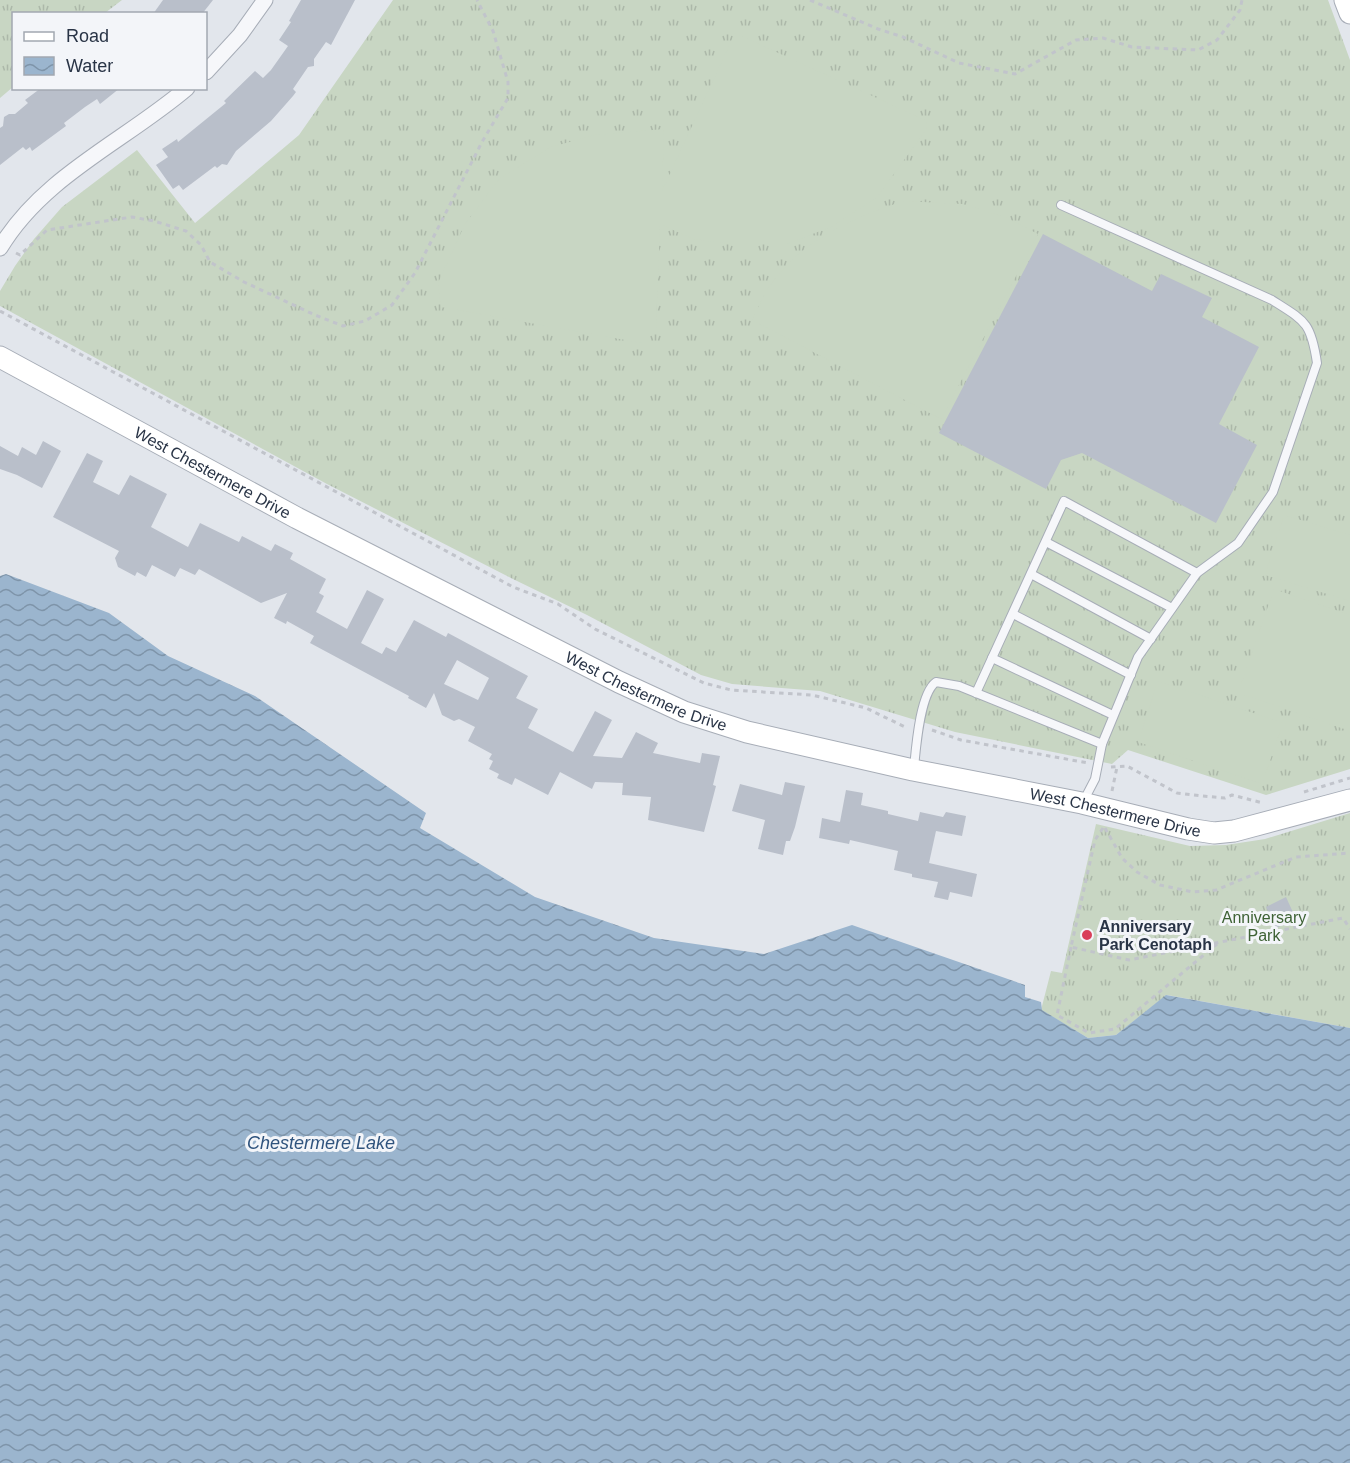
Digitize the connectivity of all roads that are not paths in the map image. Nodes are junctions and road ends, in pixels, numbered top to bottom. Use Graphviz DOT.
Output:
graph roads {
  1 [pos="265,0"];
  2 [pos="1345,0"];
  3 [pos="1350,13"];
  4 [pos="207,71"];
  5 [pos="185,90"];
  6 [pos="1061,205"];
  7 [pos="1,246"];
  8 [pos="0,357"];
  9 [pos="1046,542"];
  10 [pos="1197,573"];
  11 [pos="1031,574"];
  12 [pos="1172,608"];
  13 [pos="1013,614"];
  14 [pos="1150,639"];
  15 [pos="992,658"];
  16 [pos="1131,675"];
  17 [pos="976,693"];
  18 [pos="1113,715"];
  19 [pos="1102,744"];
  20 [pos="914,770"];
  21 [pos="1350,800"];
  22 [pos="1082,803"];
  1 -- 4 [label="street"];
  2 -- 3 [label="street"];
  5 -- 7 [label="street"];
  6 -- 10 [label="lane"];
  8 -- 20 [label="street, West Chestermere Drive"];
  9 -- 10 [label="lane"];
  9 -- 11 [label="lane"];
  9 -- 12 [label="lane"];
  10 -- 12 [label="lane"];
  11 -- 13 [label="lane"];
  11 -- 14 [label="lane"];
  12 -- 14 [label="lane"];
  13 -- 15 [label="lane"];
  13 -- 16 [label="lane"];
  14 -- 16 [label="lane"];
  15 -- 17 [label="lane"];
  15 -- 18 [label="lane"];
  16 -- 18 [label="lane"];
  17 -- 19 [label="lane"];
  17 -- 20 [label="lane"];
  18 -- 19 [label="lane"];
  19 -- 22 [label="lane"];
  20 -- 22 [label="street, West Chestermere Drive"];
  21 -- 22 [label="street, West Chestermere Drive"];
}
